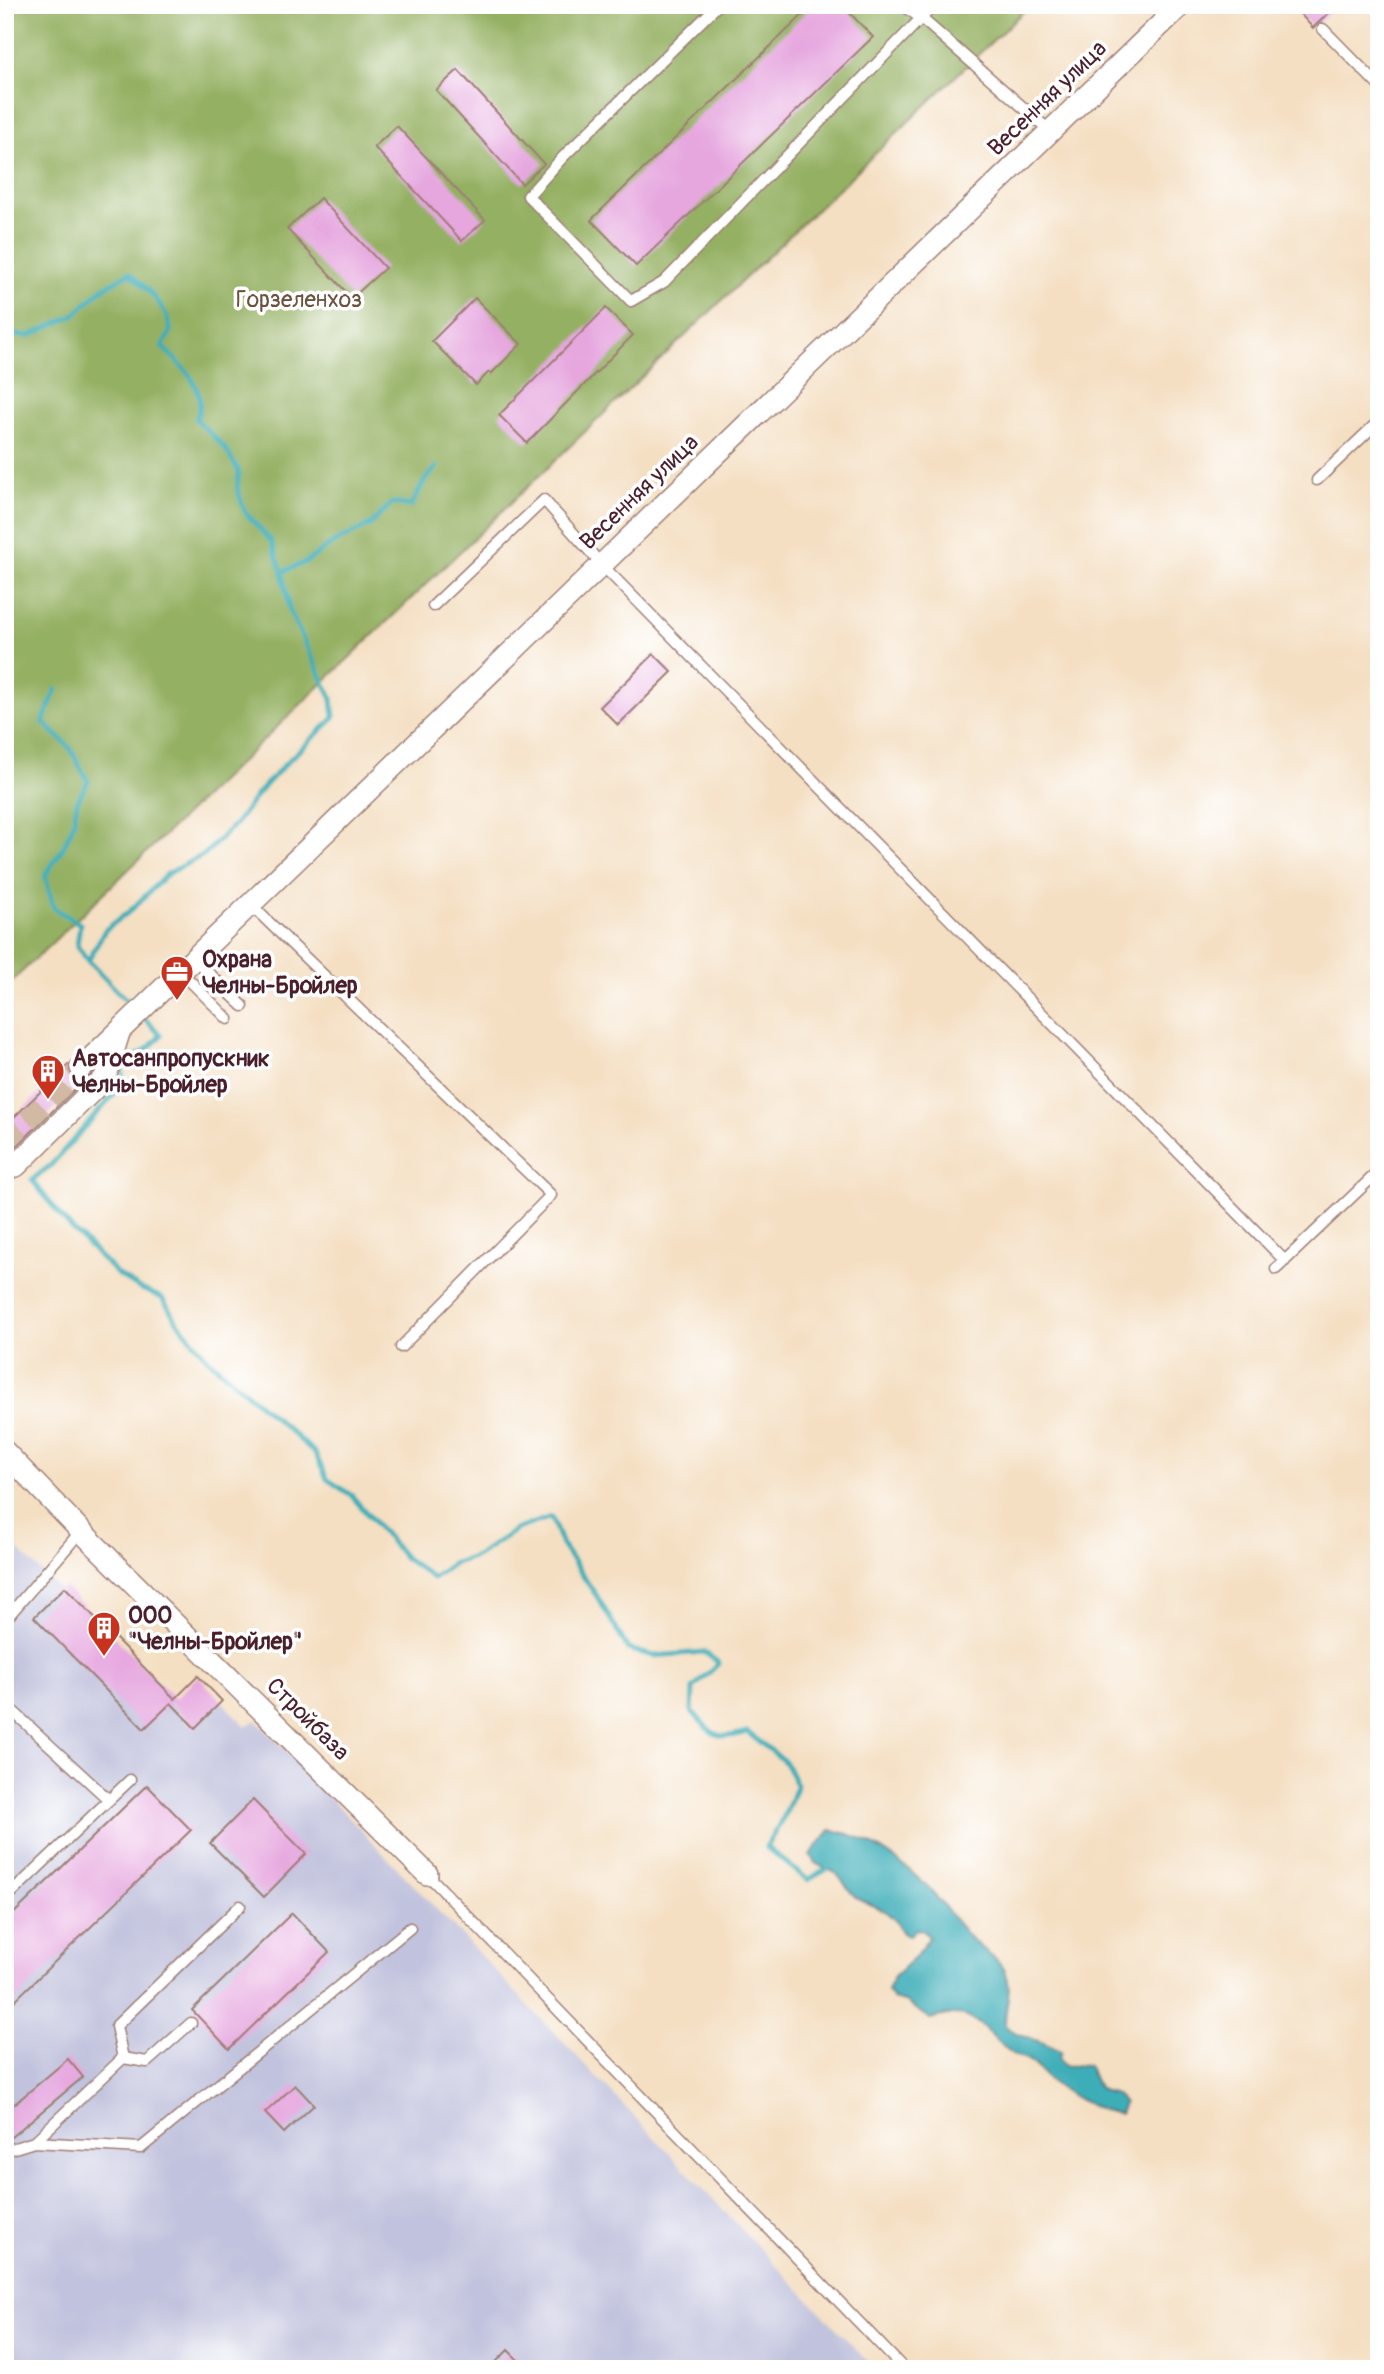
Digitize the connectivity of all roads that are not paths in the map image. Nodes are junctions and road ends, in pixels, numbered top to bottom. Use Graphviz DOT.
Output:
graph roads {
  1 [pos="718,5"];
  2 [pos="902,5"];
  3 [pos="934,5"];
  4 [pos="1181,5"];
  5 [pos="921,18"];
  6 [pos="1323,29"];
  7 [pos="1379,86"];
  8 [pos="1050,131"];
  9 [pos="1379,421"];
  10 [pos="1317,480"];
  11 [pos="601,565"];
  12 [pos="433,606"];
  13 [pos="250,904"];
  14 [pos="187,965"];
  15 [pos="243,1006"];
  16 [pos="228,1019"];
  17 [pos="126,1024"];
  18 [pos="81,1068"];
  19 [pos="5,1169"];
  20 [pos="1379,1171"];
  21 [pos="1285,1261"];
  22 [pos="1276,1269"];
  23 [pos="401,1347"];
  24 [pos="5,1451"];
  25 [pos="81,1531"];
  26 [pos="5,1620"];
  27 [pos="5,1704"];
  28 [pos="130,1780"];
  29 [pos="109,1800"];
  30 [pos="427,1874"];
  31 [pos="7,1894"];
  32 [pos="240,1906"];
  33 [pos="410,1928"];
  34 [pos="191,2023"];
  35 [pos="123,2058"];
  36 [pos="34,2142"];
  37 [pos="5,2151"];
  38 [pos="904,2369"];
  1 -- 5 [label="lane"];
  2 -- 5 [label="lane"];
  3 -- 5 [label="lane"];
  4 -- 8 [label="street, Весенняя улица"];
  5 -- 8 [label="lane"];
  6 -- 7 [label="lane"];
  8 -- 11 [label="street, Весенняя улица"];
  9 -- 10 [label="lane"];
  11 -- 12 [label="lane"];
  11 -- 13 [label="street, Весенняя улица"];
  11 -- 21 [label="lane"];
  13 -- 14 [label="street, Весенняя улица"];
  13 -- 23 [label="lane"];
  14 -- 15 [label="lane"];
  14 -- 16 [label="lane"];
  14 -- 17 [label="street, Весенняя улица"];
  17 -- 18 [label="street, Весенняя улица"];
  17 -- 19 [label="street"];
  20 -- 21 [label="lane"];
  21 -- 22 [label="lane"];
  24 -- 25 [label="street, Стройбаза"];
  25 -- 26 [label="lane"];
  25 -- 30 [label="street, Стройбаза"];
  27 -- 29 [label="lane"];
  28 -- 29 [label="lane"];
  29 -- 31 [label="lane"];
  30 -- 38 [label="lane"];
  32 -- 35 [label="lane"];
  33 -- 36 [label="lane"];
  34 -- 35 [label="lane"];
  35 -- 36 [label="lane"];
  36 -- 37 [label="lane"];
}
